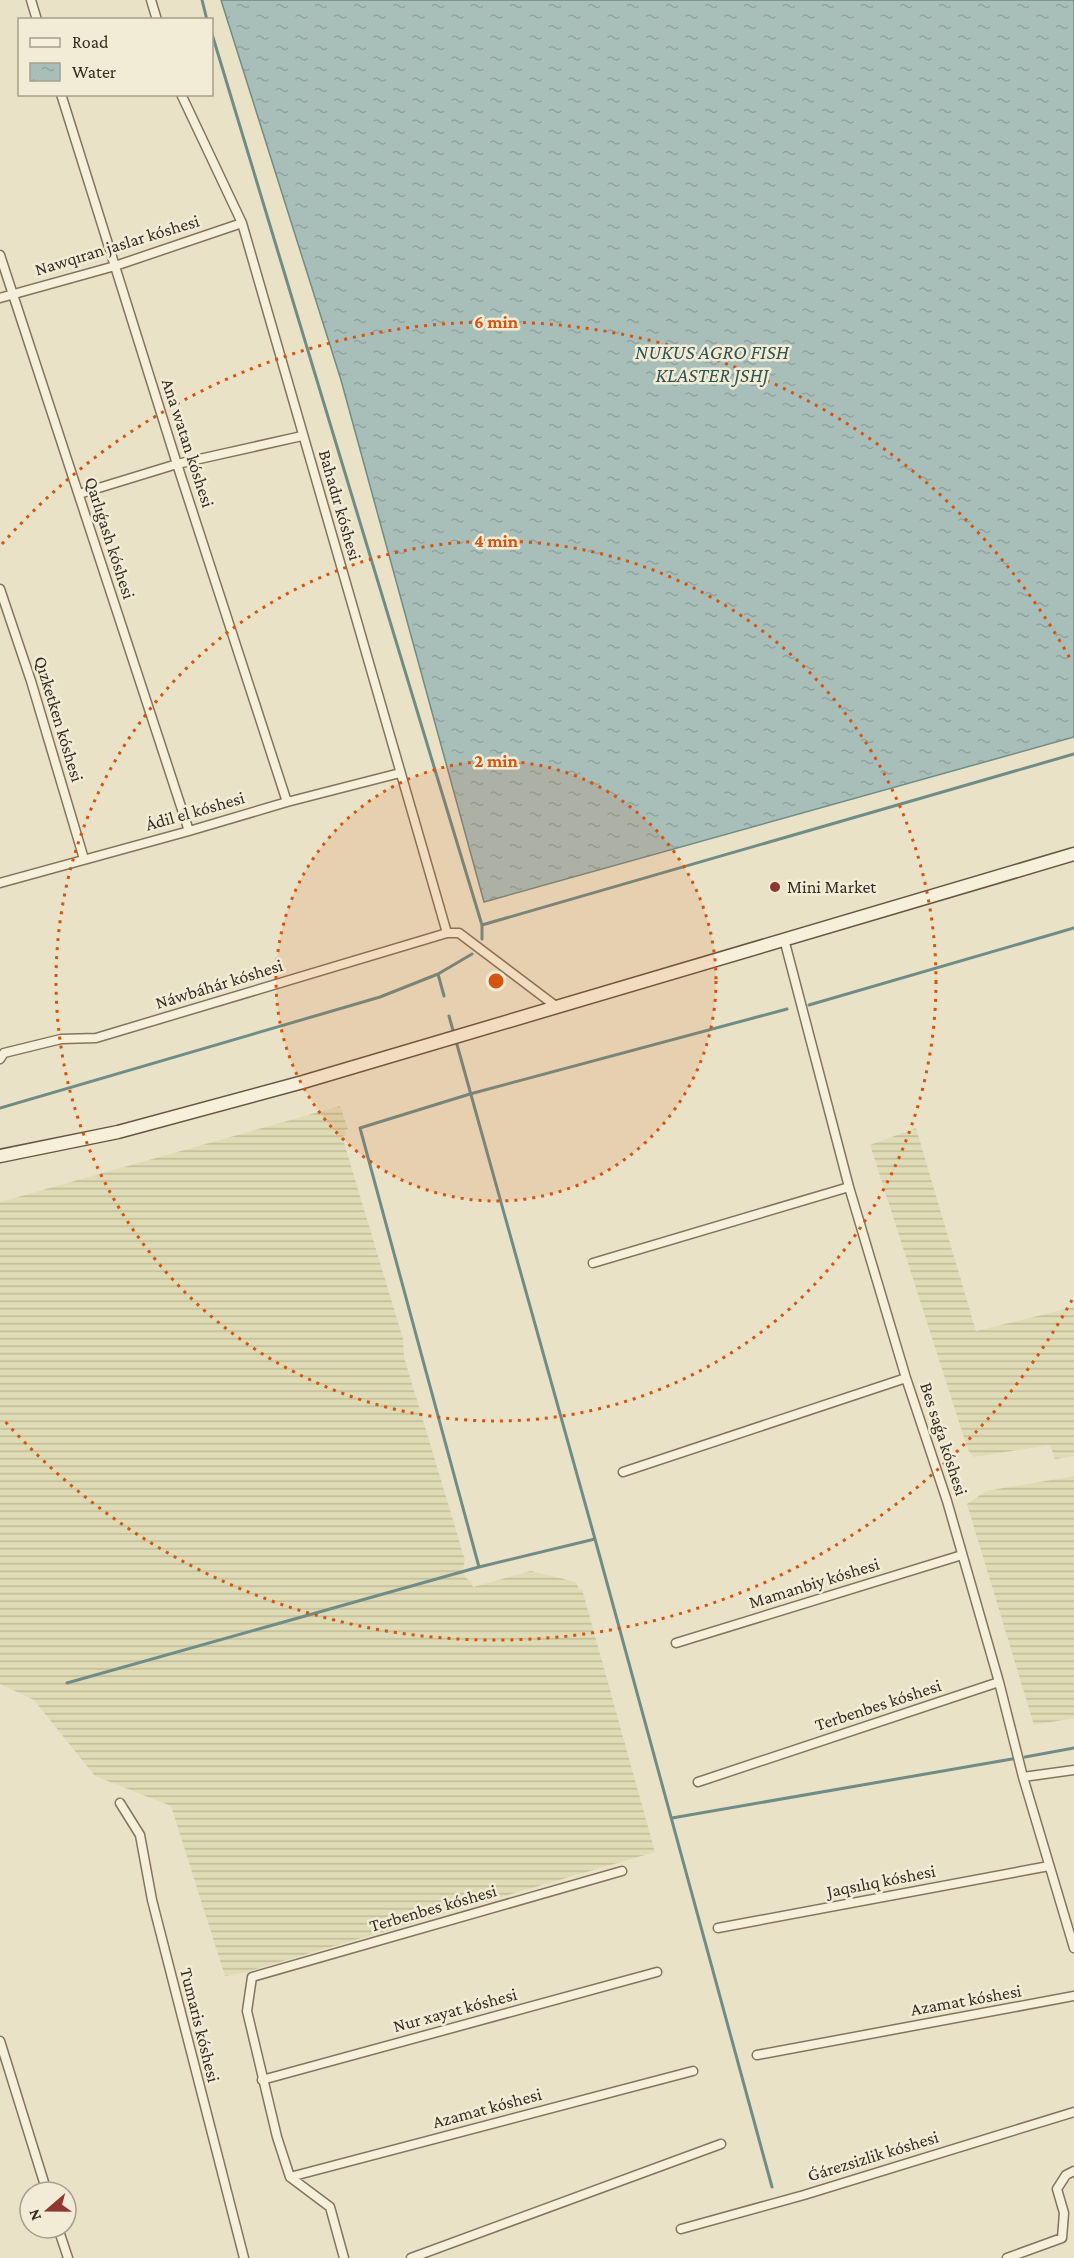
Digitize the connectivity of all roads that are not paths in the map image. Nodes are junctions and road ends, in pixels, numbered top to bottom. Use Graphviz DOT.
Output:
graph roads {
  1 [pos="31,0"];
  2 [pos="151,0"];
  3 [pos="36,18"];
  4 [pos="156,18"];
  5 [pos="62,96"];
  6 [pos="182,96"];
  7 [pos="242,223"];
  8 [pos="0,255"];
  9 [pos="115,266"];
  10 [pos="13,294"];
  11 [pos="0,298"];
  12 [pos="302,436"];
  13 [pos="177,464"];
  14 [pos="79,494"];
  15 [pos="0,589"];
  16 [pos="400,773"];
  17 [pos="287,801"];
  18 [pos="189,831"];
  19 [pos="1074,854"];
  20 [pos="84,860"];
  21 [pos="0,883"];
  22 [pos="447,933"];
  23 [pos="784,939"];
  24 [pos="557,1007"];
  25 [pos="0,1059"];
  26 [pos="0,1156"];
  27 [pos="849,1187"];
  28 [pos="593,1263"];
  29 [pos="906,1378"];
  30 [pos="623,1472"];
  31 [pos="962,1555"];
  32 [pos="676,1643"];
  33 [pos="999,1682"];
  34 [pos="1074,1770"];
  35 [pos="1023,1777"];
  36 [pos="698,1782"];
  37 [pos="120,1803"];
  38 [pos="1049,1866"];
  39 [pos="622,1871"];
  40 [pos="718,1928"];
  41 [pos="1074,1948"];
  42 [pos="657,1972"];
  43 [pos="1074,1996"];
  44 [pos="0,2041"];
  45 [pos="757,2055"];
  46 [pos="693,2071"];
  47 [pos="262,2080"];
  48 [pos="1074,2112"];
  49 [pos="721,2144"];
  50 [pos="1074,2171"];
  51 [pos="290,2177"];
  52 [pos="43,2180"];
  53 [pos="681,2229"];
  54 [pos="62,2240"];
  55 [pos="68,2258"];
  56 [pos="244,2258"];
  57 [pos="344,2258"];
  58 [pos="411,2258"];
  59 [pos="1007,2258"];
  1 -- 3 [label="street"];
  2 -- 4 [label="street"];
  5 -- 9 [label="street, Ana watan kóshesi"];
  6 -- 7 [label="street, Bahadır kóshesi"];
  7 -- 9 [label="street, Nawqıran jaslar kóshesi"];
  7 -- 12 [label="street, Bahadır kóshesi"];
  8 -- 10 [label="street, Qarlıǵash kóshesi"];
  9 -- 10 [label="street, Nawqıran jaslar kóshesi"];
  9 -- 13 [label="street, Ana watan kóshesi"];
  10 -- 11 [label="street, Nawqıran jaslar kóshesi"];
  10 -- 14 [label="street, Qarlıǵash kóshesi"];
  12 -- 13 [label="street"];
  12 -- 16 [label="street, Bahadır kóshesi"];
  13 -- 14 [label="street"];
  13 -- 17 [label="street, Ana watan kóshesi"];
  14 -- 18 [label="street, Qarlıǵash kóshesi"];
  15 -- 20 [label="street, Qızketken kóshesi"];
  16 -- 17 [label="street, Ádil el kóshesi"];
  16 -- 22 [label="street, Bahadır kóshesi"];
  17 -- 18 [label="street, Ádil el kóshesi"];
  18 -- 20 [label="street, Ádil el kóshesi"];
  19 -- 23 [label="main road"];
  20 -- 21 [label="street, Ádil el kóshesi"];
  22 -- 24 [label="street"];
  22 -- 25 [label="street, Náwbáhár kóshesi"];
  23 -- 24 [label="main road"];
  23 -- 27 [label="street, Bes saǵa kóshesi"];
  24 -- 26 [label="main road"];
  27 -- 28 [label="street"];
  27 -- 29 [label="street, Bes saǵa kóshesi"];
  29 -- 30 [label="street"];
  29 -- 31 [label="street, Bes saǵa kóshesi"];
  31 -- 32 [label="street, Mamanbiy kóshesi"];
  31 -- 33 [label="street, Bes saǵa kóshesi"];
  33 -- 35 [label="street, Bes saǵa kóshesi"];
  33 -- 36 [label="street, Terbenbes kóshesi"];
  34 -- 35 [label="street"];
  35 -- 38 [label="street, Bes saǵa kóshesi"];
  37 -- 56 [label="street, Tumaris kóshesi"];
  38 -- 40 [label="street, Jaqsılıq kóshesi"];
  38 -- 41 [label="street, Bes saǵa kóshesi"];
  39 -- 47 [label="street, Terbenbes kóshesi"];
  42 -- 47 [label="street, Nur xayat kóshesi"];
  43 -- 45 [label="street, Azamat kóshesi"];
  44 -- 52 [label="street"];
  46 -- 51 [label="street, Azamat kóshesi"];
  47 -- 51 [label="street"];
  48 -- 53 [label="street, Ǵárezsizlik kóshesi"];
  49 -- 58 [label="street"];
  50 -- 59 [label="street"];
  51 -- 57 [label="street"];
  54 -- 55 [label="street"];
}
